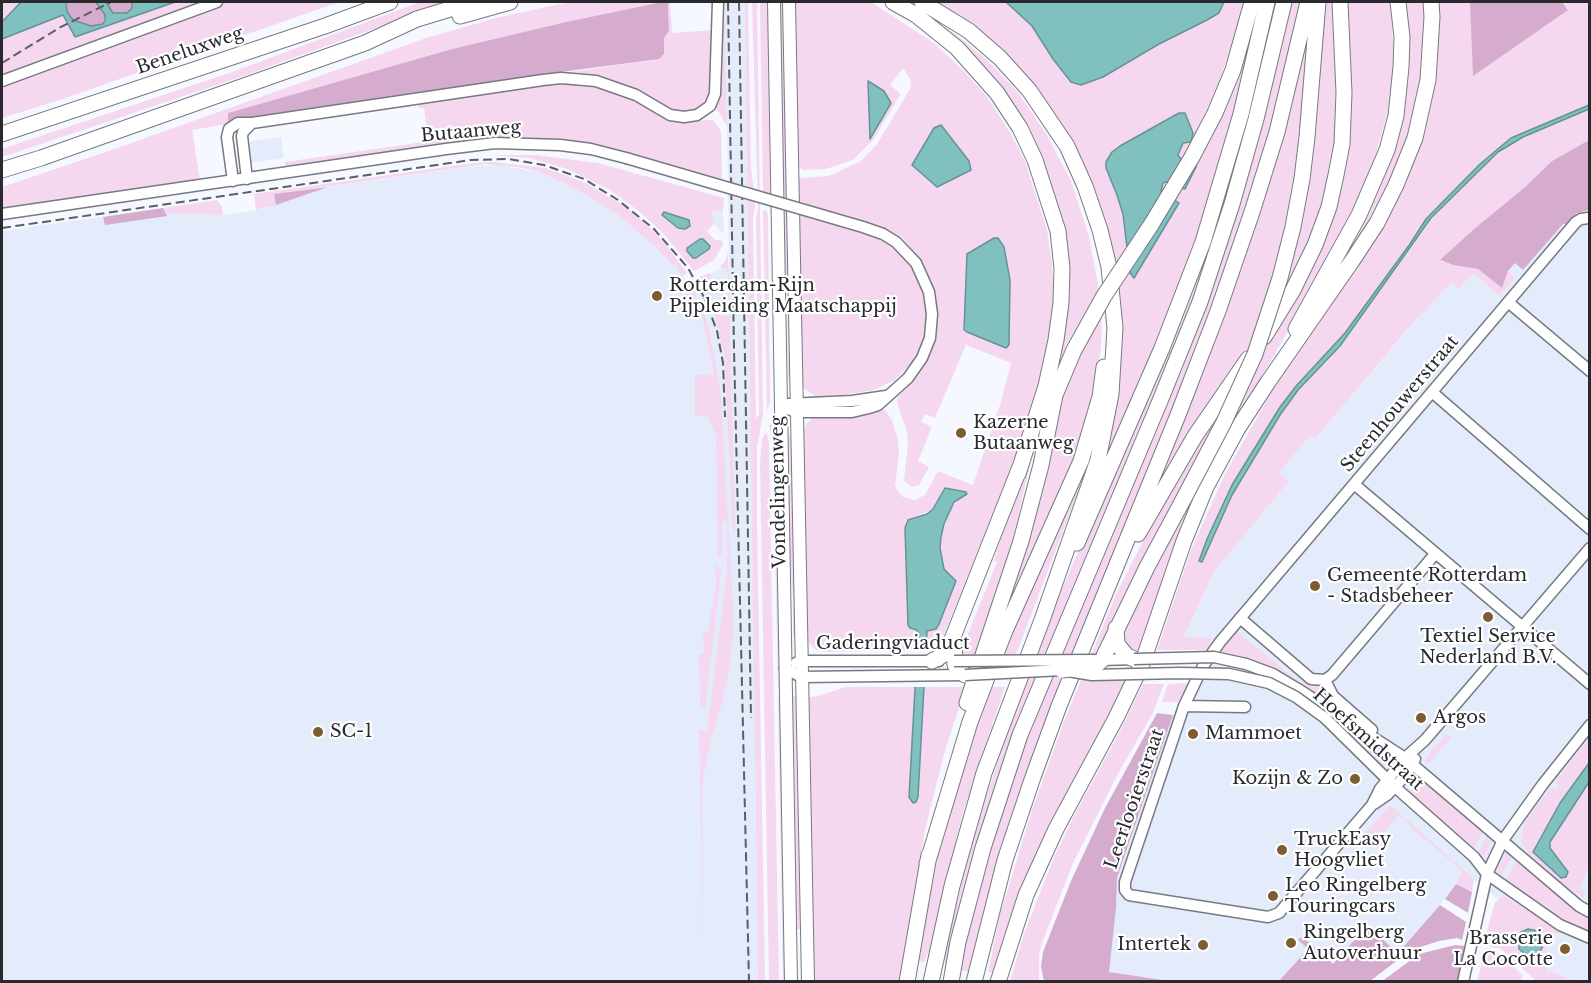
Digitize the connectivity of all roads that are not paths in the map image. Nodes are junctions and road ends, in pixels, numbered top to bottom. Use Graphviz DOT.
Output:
graph roads {
  1 [pos="217,2"];
  2 [pos="390,2"];
  3 [pos="473,2"];
  4 [pos="510,2"];
  5 [pos="718,2"];
  6 [pos="774,2"];
  7 [pos="789,2"];
  8 [pos="893,2"];
  9 [pos="922,2"];
  10 [pos="1252,2"];
  11 [pos="1267,2"];
  12 [pos="1284,2"];
  13 [pos="1308,2"];
  14 [pos="1318,2"];
  15 [pos="1340,2"];
  16 [pos="1398,2"];
  17 [pos="1431,2"];
  18 [pos="365,43"];
  19 [pos="2,81"];
  20 [pos="252,123"];
  21 [pos="2,134"];
  22 [pos="2,170"];
  23 [pos="247,179"];
  24 [pos="233,181"];
  25 [pos="2,214"];
  26 [pos="1589,218"];
  27 [pos="1100,230"];
  28 [pos="1508,302"];
  29 [pos="1071,355"];
  30 [pos="1590,371"];
  31 [pos="1268,382"];
  32 [pos="1432,392"];
  33 [pos="781,406"];
  34 [pos="796,407"];
  35 [pos="1018,474"];
  36 [pos="1354,484"];
  37 [pos="1590,529"];
  38 [pos="1590,548"];
  39 [pos="1435,554"];
  40 [pos="1109,587"];
  41 [pos="1240,618"];
  42 [pos="1042,620"];
  43 [pos="1521,627"];
  44 [pos="1116,628"];
  45 [pos="953,635"];
  46 [pos="1134,659"];
  47 [pos="1102,660"];
  48 [pos="801,661"];
  49 [pos="932,661"];
  50 [pos="954,661"];
  51 [pos="785,668"];
  52 [pos="1062,670"];
  53 [pos="965,675"];
  54 [pos="801,677"];
  55 [pos="1325,680"];
  56 [pos="1590,684"];
  57 [pos="1184,706"];
  58 [pos="1245,707"];
  59 [pos="1328,714"];
  60 [pos="1590,725"];
  61 [pos="1376,739"];
  62 [pos="1409,761"];
  63 [pos="1391,783"];
  64 [pos="1503,840"];
  65 [pos="927,864"];
  66 [pos="1486,874"];
  67 [pos="1590,912"];
  68 [pos="1590,938"];
  69 [pos="791,981"];
  70 [pos="808,981"];
  71 [pos="907,981"];
  72 [pos="931,981"];
  73 [pos="951,981"];
  74 [pos="974,981"];
  75 [pos="998,981"];
  76 [pos="1462,981"];
  1 -- 19 [label="street"];
  2 -- 21 [label="highway, Beneluxweg"];
  3 -- 18 [label="highway"];
  4 -- 18 [label="highway"];
  5 -- 20 [label="street"];
  6 -- 33 [label="main road, Vondelingenweg"];
  7 -- 34 [label="main road, Vondelingenweg"];
  8 -- 35 [label="highway"];
  9 -- 27 [label="highway"];
  10 -- 29 [label="highway, bridge"];
  11 -- 42 [label="highway"];
  12 -- 73 [label="highway"];
  13 -- 40 [label="highway"];
  14 -- 44 [label="highway, bridge"];
  15 -- 40 [label="highway"];
  16 -- 31 [label="highway"];
  17 -- 31 [label="highway"];
  18 -- 22 [label="highway"];
  20 -- 23 [label="street"];
  20 -- 24 [label="street"];
  23 -- 24 [label="street, Butaanweg"];
  23 -- 34 [label="street, Butaanweg, bridge"];
  24 -- 25 [label="street, Butaanweg"];
  26 -- 28 [label="street, Steenhouwerstraat"];
  27 -- 42 [label="highway"];
  27 -- 65 [label="highway"];
  28 -- 30 [label="street"];
  28 -- 32 [label="street, Steenhouwerstraat"];
  29 -- 35 [label="highway"];
  29 -- 65 [label="highway"];
  31 -- 75 [label="highway"];
  32 -- 36 [label="street, Steenhouwerstraat"];
  32 -- 37 [label="street"];
  33 -- 34 [label="street, Butaanweg"];
  33 -- 51 [label="main road, Vondelingenweg"];
  34 -- 48 [label="main road, Vondelingenweg"];
  35 -- 45 [label="highway"];
  36 -- 39 [label="street"];
  36 -- 41 [label="street, Steenhouwerstraat"];
  38 -- 43 [label="street, Leerlooierstraat"];
  39 -- 43 [label="street"];
  39 -- 55 [label="street"];
  40 -- 74 [label="highway"];
  41 -- 55 [label="street, Hoefsmidstraat"];
  41 -- 57 [label="street, Steenhouwerstraat"];
  42 -- 72 [label="highway"];
  43 -- 56 [label="street"];
  43 -- 62 [label="street, Leerlooierstraat"];
  44 -- 46 [label="highway"];
  44 -- 47 [label="highway"];
  45 -- 49 [label="highway"];
  45 -- 50 [label="highway"];
  46 -- 47 [label="street, Hoefsmidstraat"];
  46 -- 59 [label="street, Hoefsmidstraat, bridge"];
  47 -- 50 [label="street, Gaderingviaduct, bridge"];
  47 -- 52 [label="highway, bridge"];
  48 -- 49 [label="street, Gaderingviaduct"];
  48 -- 51 [label="street, Gaderingviaduct"];
  48 -- 54 [label="main road, Vondelingenweg"];
  49 -- 50 [label="street, Gaderingviaduct"];
  50 -- 53 [label="highway, bridge"];
  51 -- 54 [label="street, Gaderingviaduct"];
  51 -- 69 [label="main road, Vondelingenweg"];
  52 -- 53 [label="street, Gaderingviaduct, bridge"];
  52 -- 59 [label="street, Hoefsmidstraat, bridge"];
  53 -- 54 [label="street, Gaderingviaduct"];
  54 -- 70 [label="main road, Vondelingenweg"];
  55 -- 61 [label="street, Hoefsmidstraat"];
  57 -- 58 [label="street"];
  57 -- 63 [label="street, Leerlooierstraat"];
  59 -- 61 [label="street, Hoefsmidstraat"];
  59 -- 63 [label="street, Hoefsmidstraat"];
  60 -- 64 [label="street"];
  61 -- 62 [label="street, Hoefsmidstraat"];
  62 -- 63 [label="street, Leerlooierstraat"];
  62 -- 64 [label="street, Hoefsmidstraat"];
  63 -- 66 [label="street, Hoefsmidstraat"];
  64 -- 66 [label="street"];
  64 -- 67 [label="street, Hoefsmidstraat"];
  65 -- 71 [label="highway"];
  66 -- 68 [label="street, Hoefsmidstraat"];
  66 -- 76 [label="street"];
}
